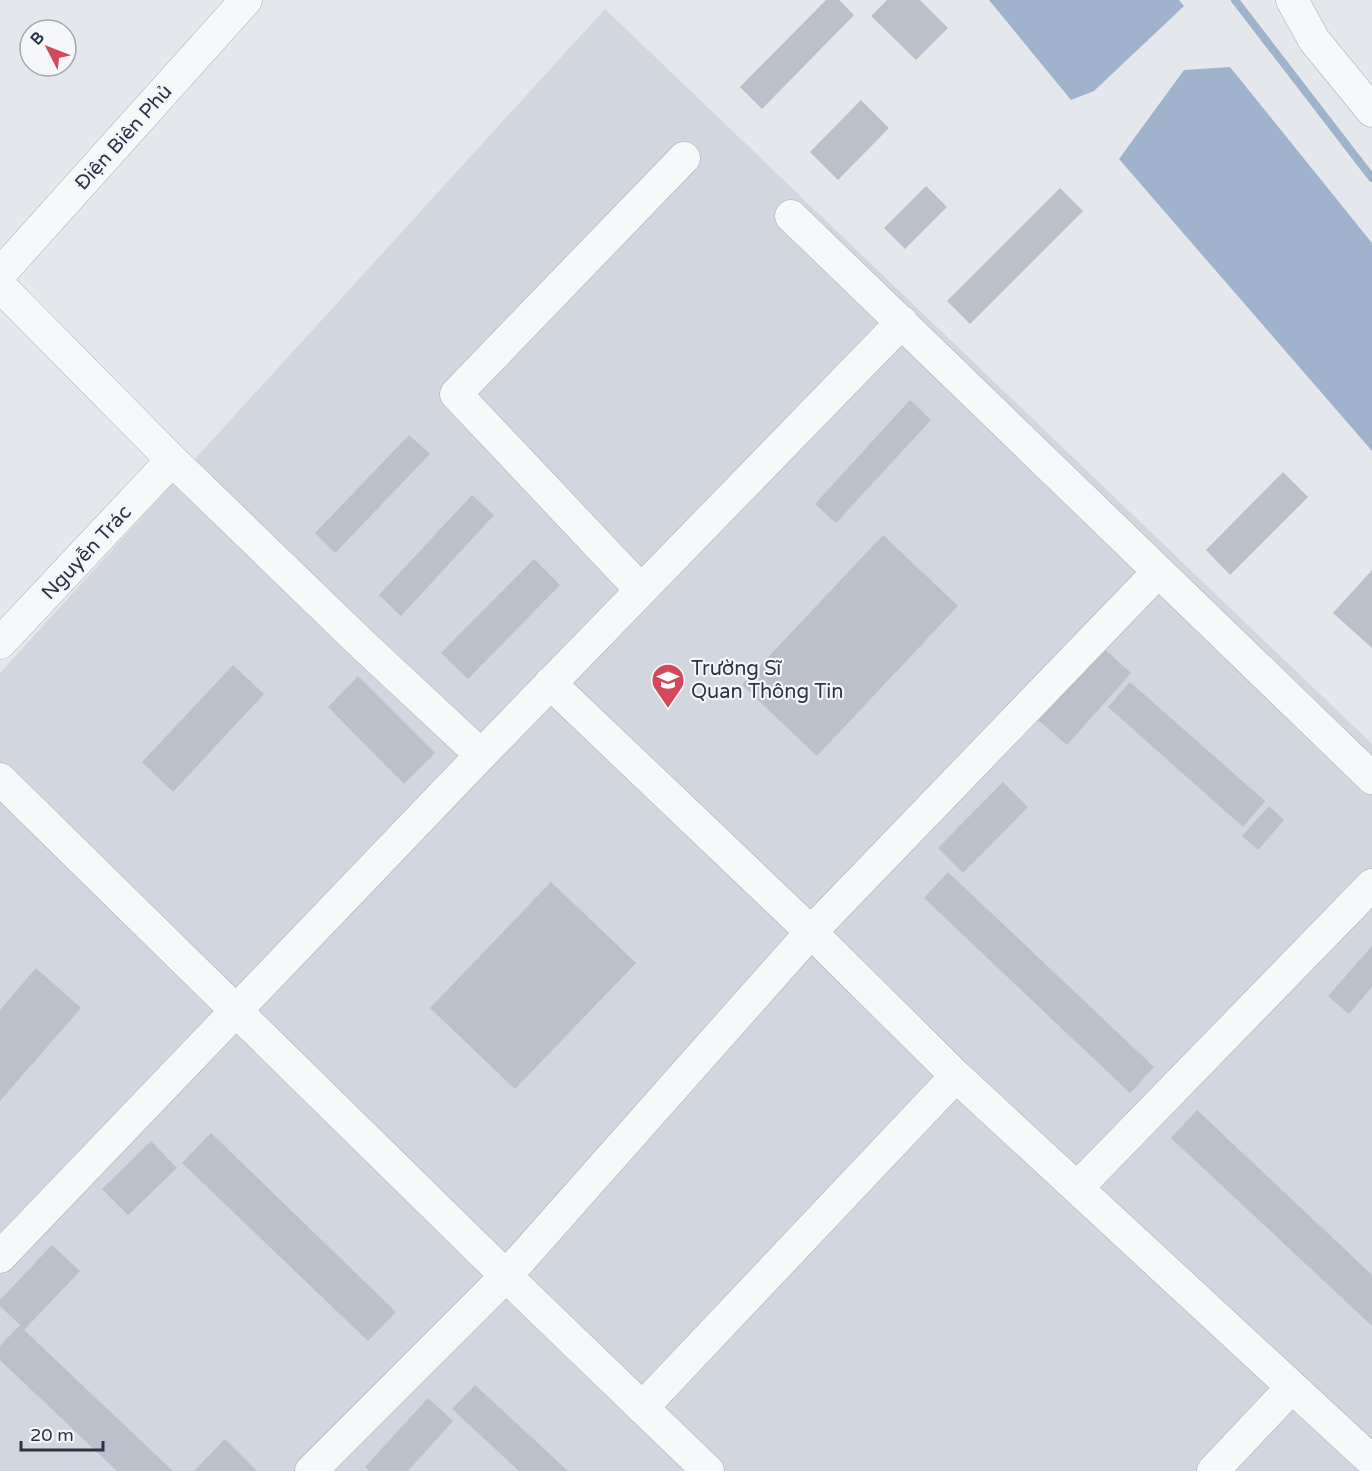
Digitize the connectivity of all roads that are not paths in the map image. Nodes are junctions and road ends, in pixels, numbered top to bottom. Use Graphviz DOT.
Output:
graph roads {
  1 [pos="246,0"];
  2 [pos="1292,0"];
  3 [pos="1372,111"];
  4 [pos="684,158"];
  5 [pos="791,216"];
  6 [pos="0,274"];
  7 [pos="0,286"];
  8 [pos="902,322"];
  9 [pos="172,460"];
  10 [pos="1158,572"];
  11 [pos="642,590"];
  12 [pos="0,643"];
  13 [pos="550,683"];
  14 [pos="481,755"];
  15 [pos="1372,778"];
  16 [pos="0,780"];
  17 [pos="1372,885"];
  18 [pos="811,932"];
  19 [pos="236,1011"];
  20 [pos="956,1076"];
  21 [pos="1077,1188"];
  22 [pos="0,1257"];
  23 [pos="506,1276"];
  24 [pos="1292,1387"];
  25 [pos="642,1408"];
  26 [pos="1372,1461"];
  27 [pos="321,1468"];
  28 [pos="708,1471"];
  29 [pos="1213,1471"];
  1 -- 6 [label="street, Điện Biên Phủ"];
  2 -- 3 [label="street"];
  4 -- 11 [label="street"];
  5 -- 8 [label="street"];
  7 -- 9 [label="street"];
  8 -- 10 [label="street"];
  8 -- 11 [label="street"];
  9 -- 12 [label="street, Nguyễn Trác"];
  9 -- 14 [label="street"];
  10 -- 15 [label="street"];
  10 -- 18 [label="street"];
  11 -- 13 [label="street"];
  13 -- 14 [label="street"];
  13 -- 18 [label="street"];
  14 -- 19 [label="street"];
  16 -- 19 [label="street"];
  17 -- 21 [label="street"];
  18 -- 20 [label="street"];
  18 -- 23 [label="street"];
  19 -- 22 [label="street"];
  19 -- 23 [label="street"];
  20 -- 21 [label="street"];
  20 -- 25 [label="street"];
  21 -- 24 [label="street"];
  23 -- 25 [label="street"];
  23 -- 27 [label="street"];
  24 -- 26 [label="street"];
  24 -- 29 [label="street"];
  25 -- 28 [label="street"];
}
